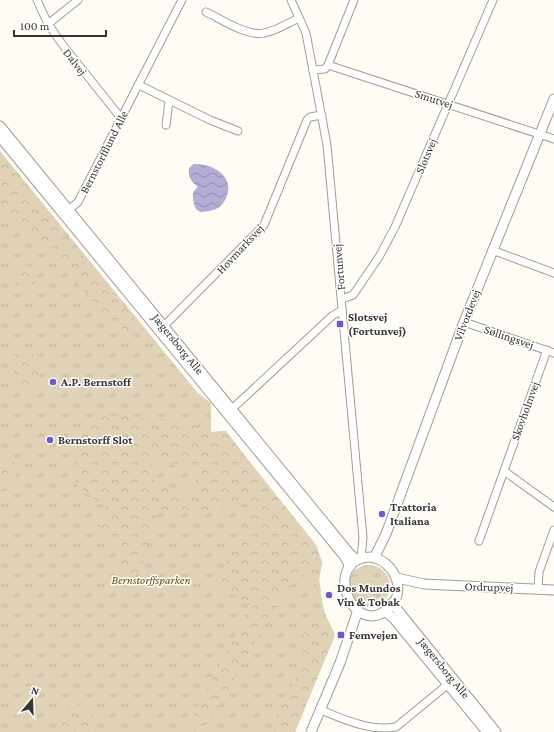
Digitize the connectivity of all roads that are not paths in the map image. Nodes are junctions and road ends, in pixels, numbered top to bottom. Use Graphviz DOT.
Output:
graph roads {
  1 [pos="37,0"];
  2 [pos="78,0"];
  3 [pos="182,0"];
  4 [pos="291,0"];
  5 [pos="354,0"];
  6 [pos="493,0"];
  7 [pos="206,12"];
  8 [pos="299,18"];
  9 [pos="48,24"];
  10 [pos="328,65"];
  11 [pos="314,70"];
  12 [pos="138,85"];
  13 [pos="554,99"];
  14 [pos="169,101"];
  15 [pos="448,104"];
  16 [pos="322,115"];
  17 [pos="121,118"];
  18 [pos="166,125"];
  19 [pos="0,126"];
  20 [pos="238,132"];
  21 [pos="540,134"];
  22 [pos="0,137"];
  23 [pos="554,139"];
  24 [pos="66,212"];
  25 [pos="492,250"];
  26 [pos="554,273"];
  27 [pos="342,299"];
  28 [pos="342,310"];
  29 [pos="464,322"];
  30 [pos="161,329"];
  31 [pos="551,351"];
  32 [pos="232,409"];
  33 [pos="504,472"];
  34 [pos="554,507"];
  35 [pos="554,530"];
  36 [pos="479,541"];
  37 [pos="369,559"];
  38 [pos="350,567"];
  39 [pos="397,578"];
  40 [pos="424,584"];
  41 [pos="538,589"];
  42 [pos="398,590"];
  43 [pos="554,590"];
  44 [pos="392,603"];
  45 [pos="385,611"];
  46 [pos="362,612"];
  47 [pos="451,682"];
  48 [pos="321,710"];
  49 [pos="311,732"];
  50 [pos="487,732"];
  51 [pos="496,732"];
  1 -- 9 [label="street, Dalvej"];
  2 -- 9 [label="street"];
  3 -- 12 [label="street, Bernstorfflund Alle"];
  4 -- 8 [label="street, Fortunvej"];
  5 -- 10 [label="street"];
  6 -- 15 [label="street, Slotsvej"];
  7 -- 8 [label="street"];
  8 -- 11 [label="street, Fortunvej"];
  9 -- 17 [label="street, Dalvej"];
  10 -- 11 [label="street"];
  10 -- 15 [label="street, Smutvej"];
  11 -- 16 [label="street, Fortunvej"];
  12 -- 14 [label="street"];
  12 -- 17 [label="street, Bernstorfflund Alle"];
  13 -- 21 [label="street, Vilvordevej"];
  14 -- 18 [label="street"];
  14 -- 20 [label="street"];
  15 -- 21 [label="street, Smutvej"];
  15 -- 27 [label="street, Slotsvej"];
  16 -- 27 [label="street, Fortunvej"];
  16 -- 30 [label="street, Hovmarksvej"];
  17 -- 24 [label="street, Bernstorfflund Alle"];
  19 -- 24 [label="street, Jægersborg Alle"];
  21 -- 23 [label="street, Smutvej"];
  21 -- 25 [label="street, Vilvordevej"];
  22 -- 24 [label="street, Jægersborg Alle"];
  24 -- 30 [label="street, Jægersborg Alle"];
  25 -- 26 [label="street"];
  25 -- 29 [label="street, Vilvordevej"];
  27 -- 28 [label="street, Fortunvej"];
  28 -- 32 [label="street"];
  28 -- 37 [label="street, Fortunvej"];
  29 -- 31 [label="street, Søllingsvej"];
  29 -- 37 [label="street, Vilvordevej"];
  30 -- 32 [label="street, Jægersborg Alle"];
  30 -- 38 [label="street, Jægersborg Alle"];
  31 -- 33 [label="street, Skovholmvej"];
  32 -- 37 [label="street, Jægersborg Alle"];
  33 -- 34 [label="street"];
  33 -- 36 [label="street, Skovholmvej"];
  35 -- 41 [label="street"];
  37 -- 38 [label="street"];
  37 -- 39 [label="street"];
  38 -- 46 [label="street"];
  39 -- 40 [label="street, Ordrupvej"];
  39 -- 42 [label="street"];
  40 -- 41 [label="street, Ordrupvej"];
  40 -- 42 [label="street, Ordrupvej"];
  41 -- 43 [label="street, Ordrupvej"];
  42 -- 44 [label="street"];
  44 -- 45 [label="street"];
  44 -- 47 [label="street, Jægersborg Alle"];
  45 -- 46 [label="street"];
  45 -- 47 [label="street, Jægersborg Alle"];
  46 -- 48 [label="street"];
  47 -- 48 [label="street"];
  47 -- 50 [label="street, Jægersborg Alle"];
  47 -- 51 [label="street, Jægersborg Alle"];
  48 -- 49 [label="street"];
}
